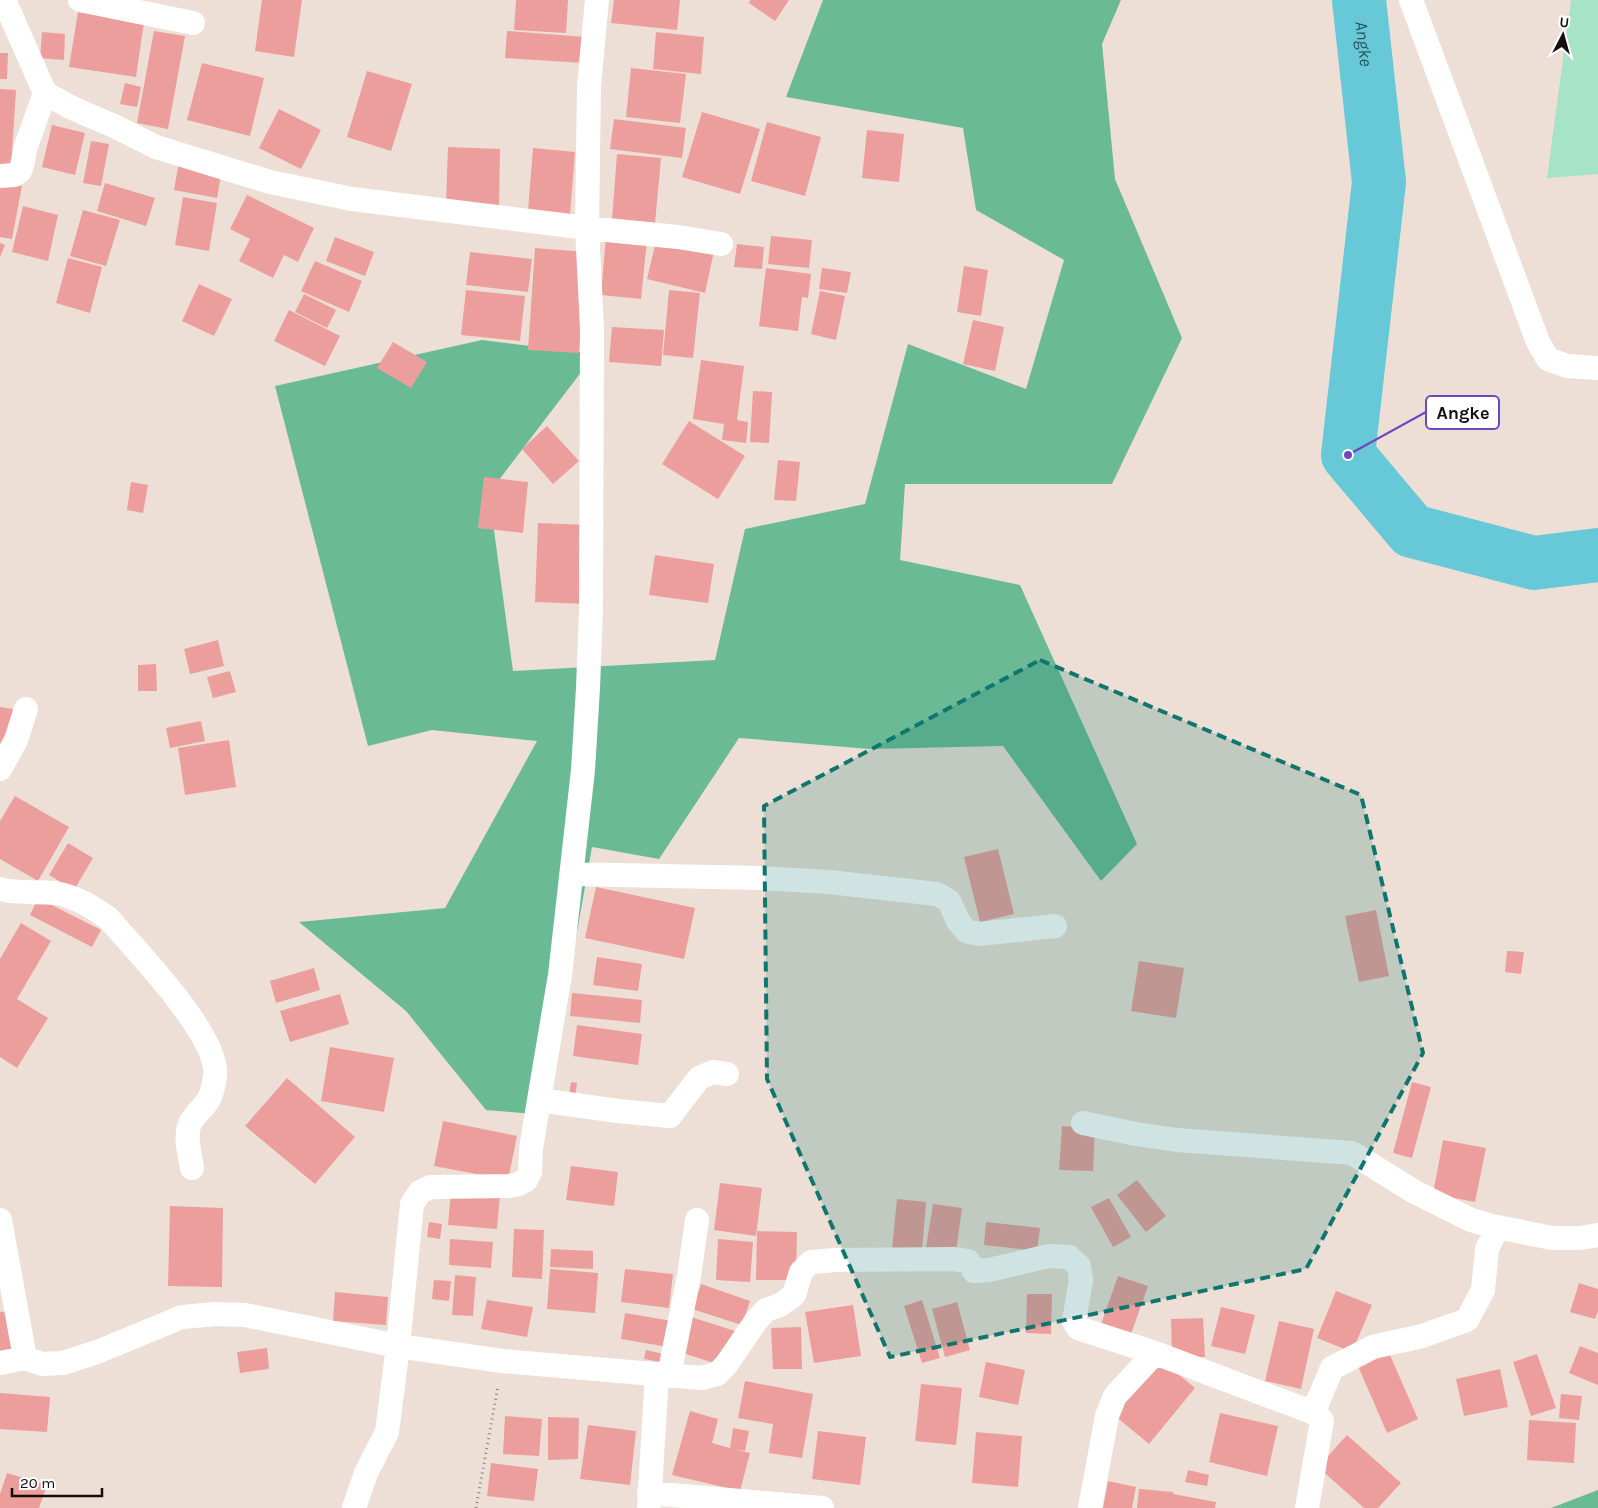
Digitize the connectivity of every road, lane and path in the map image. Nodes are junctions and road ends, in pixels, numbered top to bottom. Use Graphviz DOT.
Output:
graph roads {
  1 [pos="4,0"];
  2 [pos="80,0"];
  3 [pos="597,0"];
  4 [pos="1411,0"];
  5 [pos="193,23"];
  6 [pos="45,93"];
  7 [pos="0,176"];
  8 [pos="587,228"];
  9 [pos="721,244"];
  10 [pos="1598,368"];
  11 [pos="26,709"];
  12 [pos="1,764"];
  13 [pos="572,874"];
  14 [pos="0,889"];
  15 [pos="1055,926"];
  16 [pos="727,1074"];
  17 [pos="540,1100"];
  18 [pos="1083,1123"];
  19 [pos="192,1168"];
  20 [pos="0,1220"];
  21 [pos="698,1220"];
  22 [pos="1498,1227"];
  23 [pos="1598,1235"];
  24 [pos="398,1346"];
  25 [pos="1155,1353"];
  26 [pos="25,1358"];
  27 [pos="502,1361"];
  28 [pos="0,1363"];
  29 [pos="663,1375"];
  30 [pos="1313,1413"];
  31 [pos="649,1500"];
  32 [pos="354,1508"];
  33 [pos="476,1508"];
  34 [pos="822,1508"];
  35 [pos="1090,1508"];
  36 [pos="1307,1508"];
  1 -- 6 [label="street"];
  2 -- 5 [label="street"];
  3 -- 8 [label="street"];
  4 -- 10 [label="street"];
  6 -- 7 [label="street"];
  6 -- 8 [label="street"];
  8 -- 9 [label="street"];
  8 -- 13 [label="street"];
  11 -- 12 [label="street"];
  13 -- 15 [label="street"];
  13 -- 17 [label="street"];
  14 -- 19 [label="street"];
  16 -- 17 [label="street"];
  17 -- 24 [label="street"];
  18 -- 22 [label="street"];
  20 -- 26 [label="street"];
  21 -- 29 [label="street"];
  22 -- 23 [label="street"];
  22 -- 30 [label="street"];
  24 -- 26 [label="street"];
  24 -- 27 [label="street"];
  24 -- 32 [label="street"];
  25 -- 29 [label="street"];
  25 -- 30 [label="street"];
  25 -- 35 [label="street"];
  26 -- 28 [label="street"];
  27 -- 29 [label="street"];
  27 -- 33 [label="path"];
  29 -- 31 [label="street"];
  30 -- 36 [label="street"];
  31 -- 34 [label="street"];
}
